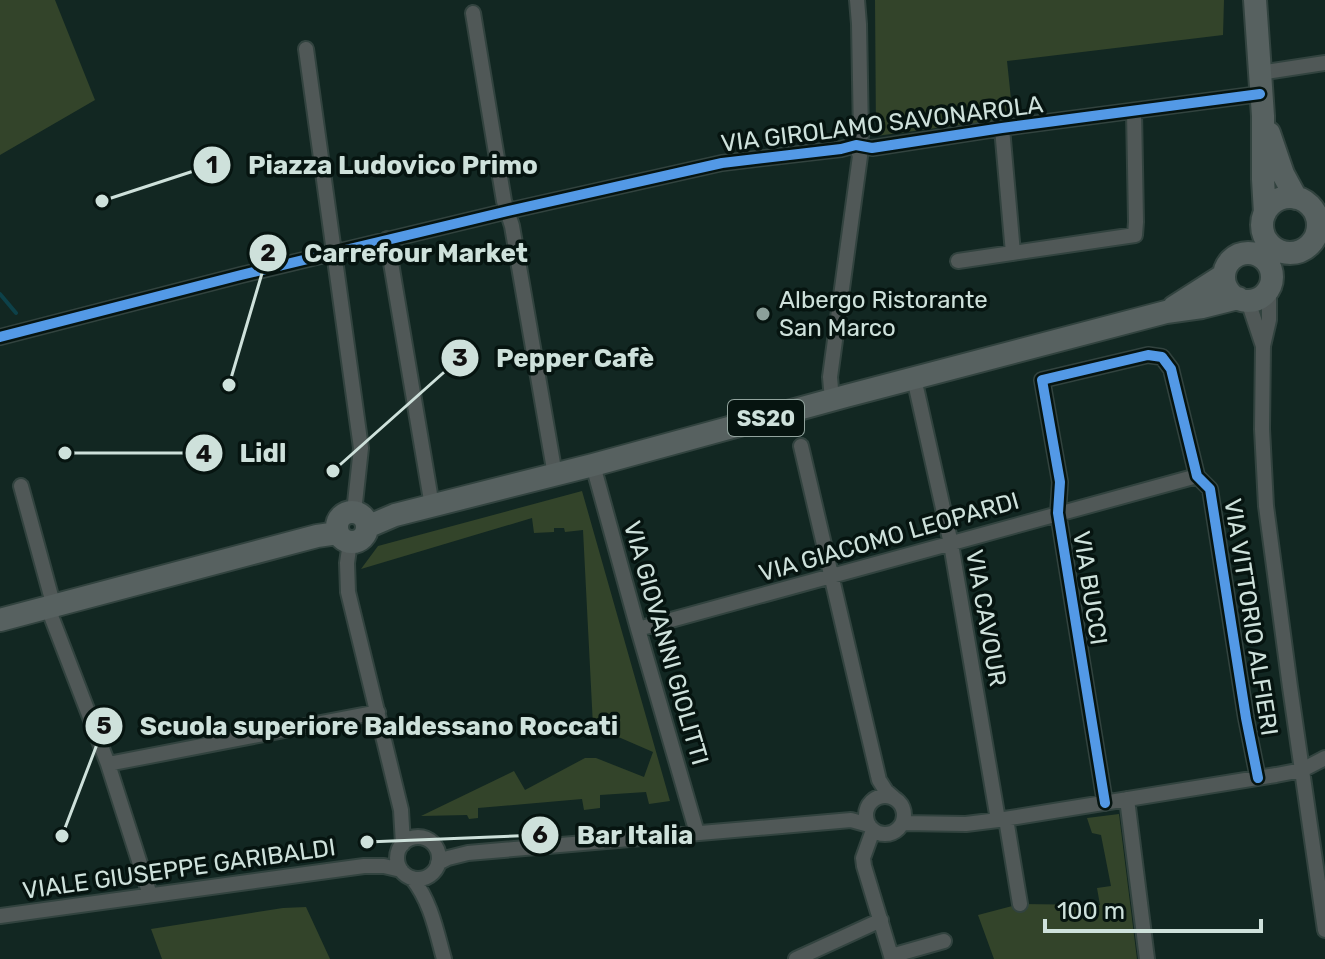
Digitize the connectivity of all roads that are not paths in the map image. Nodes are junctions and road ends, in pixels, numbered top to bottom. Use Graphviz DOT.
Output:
graph roads {
  1 [pos="857,0"];
  2 [pos="1255,0"];
  3 [pos="473,13"];
  4 [pos="306,49"];
  5 [pos="1325,63"];
  6 [pos="1261,95"];
  7 [pos="1134,111"];
  8 [pos="1002,128"];
  9 [pos="856,145"];
  10 [pos="1296,198"];
  11 [pos="508,211"];
  12 [pos="1320,216"];
  13 [pos="1263,222"];
  14 [pos="387,239"];
  15 [pos="1319,241"];
  16 [pos="334,252"];
  17 [pos="1013,253"];
  18 [pos="1244,253"];
  19 [pos="1288,253"];
  20 [pos="958,261"];
  21 [pos="1224,275"];
  22 [pos="1270,282"];
  23 [pos="1243,300"];
  24 [pos="1166,312"];
  25 [pos="0,337"];
  26 [pos="1263,346"];
  27 [pos="914,378"];
  28 [pos="1042,380"];
  29 [pos="832,400"];
  30 [pos="801,446"];
  31 [pos="593,465"];
  32 [pos="555,475"];
  33 [pos="1197,476"];
  34 [pos="21,486"];
  35 [pos="432,506"];
  36 [pos="1058,513"];
  37 [pos="361,519"];
  38 [pos="344,537"];
  39 [pos="951,544"];
  40 [pos="830,576"];
  41 [pos="51,607"];
  42 [pos="0,620"];
  43 [pos="638,629"];
  44 [pos="378,712"];
  45 [pos="1325,758"];
  46 [pos="108,764"];
  47 [pos="1302,770"];
  48 [pos="1258,778"];
  49 [pos="879,780"];
  50 [pos="1127,799"];
  51 [pos="1105,803"];
  52 [pos="869,805"];
  53 [pos="401,810"];
  54 [pos="900,810"];
  55 [pos="1002,819"];
  56 [pos="851,820"];
  57 [pos="871,828"];
  58 [pos="697,833"];
  59 [pos="421,838"];
  60 [pos="400,849"];
  61 [pos="436,862"];
  62 [pos="364,866"];
  63 [pos="406,874"];
  64 [pos="150,895"];
  65 [pos="429,904"];
  66 [pos="1020,904"];
  67 [pos="0,916"];
  68 [pos="881,920"];
  69 [pos="1325,930"];
  70 [pos="944,941"];
  71 [pos="892,958"];
  72 [pos="444,959"];
  73 [pos="796,959"];
  74 [pos="1147,959"];
  1 -- 9 [label="street"];
  2 -- 6 [label="main road"];
  3 -- 11 [label="street"];
  4 -- 16 [label="street"];
  5 -- 6 [label="street, VIA GIROLAMO SAVONAROLA"];
  6 -- 7 [label="street, VIA GIROLAMO SAVONAROLA"];
  6 -- 10 [label="main road"];
  6 -- 13 [label="main road"];
  7 -- 8 [label="street, VIA GIROLAMO SAVONAROLA"];
  7 -- 17 [label="street"];
  8 -- 9 [label="street, VIA GIROLAMO SAVONAROLA"];
  8 -- 17 [label="street"];
  9 -- 11 [label="street, VIA GIROLAMO SAVONAROLA"];
  9 -- 29 [label="street"];
  10 -- 12 [label="main road"];
  10 -- 13 [label="main road"];
  11 -- 14 [label="street, VIA GIROLAMO SAVONAROLA"];
  11 -- 32 [label="street"];
  12 -- 15 [label="main road"];
  13 -- 18 [label="main road"];
  13 -- 19 [label="main road"];
  14 -- 16 [label="street, VIA GIROLAMO SAVONAROLA"];
  14 -- 35 [label="street"];
  15 -- 19 [label="main road"];
  16 -- 25 [label="street, VIA GIROLAMO SAVONAROLA"];
  16 -- 37 [label="street"];
  17 -- 20 [label="street"];
  18 -- 21 [label="main road"];
  18 -- 22 [label="main road"];
  19 -- 22 [label="main road"];
  21 -- 23 [label="main road"];
  21 -- 24 [label="main road, SS20"];
  22 -- 23 [label="main road"];
  22 -- 26 [label="street"];
  23 -- 24 [label="main road, SS20"];
  23 -- 26 [label="street"];
  24 -- 27 [label="main road, SS20"];
  26 -- 47 [label="street"];
  27 -- 29 [label="main road, SS20"];
  27 -- 39 [label="street, VIA CAVOUR"];
  28 -- 33 [label="street, VIA VITTORIO ALFIERI"];
  28 -- 36 [label="street, VIA BUCCI"];
  29 -- 31 [label="main road, SS20"];
  30 -- 40 [label="street"];
  31 -- 32 [label="main road, SS20"];
  31 -- 43 [label="street, VIA GIOVANNI GIOLITTI"];
  32 -- 35 [label="main road, SS20"];
  33 -- 36 [label="street, VIA GIACOMO LEOPARDI"];
  33 -- 48 [label="street, VIA VITTORIO ALFIERI"];
  34 -- 41 [label="street"];
  35 -- 37 [label="main road, SS20"];
  36 -- 39 [label="street, VIA GIACOMO LEOPARDI"];
  36 -- 51 [label="street, VIA BUCCI"];
  37 -- 38 [label="main road"];
  38 -- 41 [label="main road"];
  38 -- 44 [label="street"];
  39 -- 40 [label="street, VIA GIACOMO LEOPARDI"];
  39 -- 55 [label="street, VIA CAVOUR"];
  40 -- 43 [label="street, VIA GIACOMO LEOPARDI"];
  40 -- 49 [label="street"];
  41 -- 42 [label="main road"];
  41 -- 46 [label="street"];
  43 -- 58 [label="street, VIA GIOVANNI GIOLITTI"];
  44 -- 46 [label="street"];
  44 -- 53 [label="street"];
  45 -- 47 [label="street"];
  46 -- 64 [label="street"];
  47 -- 48 [label="street"];
  47 -- 69 [label="street"];
  48 -- 50 [label="street"];
  49 -- 52 [label="street"];
  49 -- 54 [label="street"];
  50 -- 51 [label="street"];
  50 -- 74 [label="street"];
  51 -- 55 [label="street"];
  52 -- 54 [label="street"];
  52 -- 56 [label="street"];
  52 -- 57 [label="street"];
  53 -- 59 [label="street"];
  53 -- 60 [label="street"];
  54 -- 55 [label="street"];
  54 -- 57 [label="street"];
  55 -- 66 [label="street, VIA CAVOUR"];
  56 -- 57 [label="street"];
  56 -- 58 [label="street"];
  57 -- 68 [label="street"];
  58 -- 61 [label="street"];
  59 -- 60 [label="street"];
  59 -- 61 [label="street"];
  60 -- 62 [label="street, VIALE GIUSEPPE GARIBALDI"];
  60 -- 63 [label="street"];
  61 -- 63 [label="street"];
  61 -- 65 [label="street"];
  62 -- 63 [label="street, VIALE GIUSEPPE GARIBALDI"];
  62 -- 64 [label="street, VIALE GIUSEPPE GARIBALDI"];
  63 -- 65 [label="street"];
  64 -- 67 [label="street, VIALE GIUSEPPE GARIBALDI"];
  65 -- 72 [label="street"];
  68 -- 71 [label="street"];
  68 -- 73 [label="street"];
  70 -- 71 [label="street"];
}
